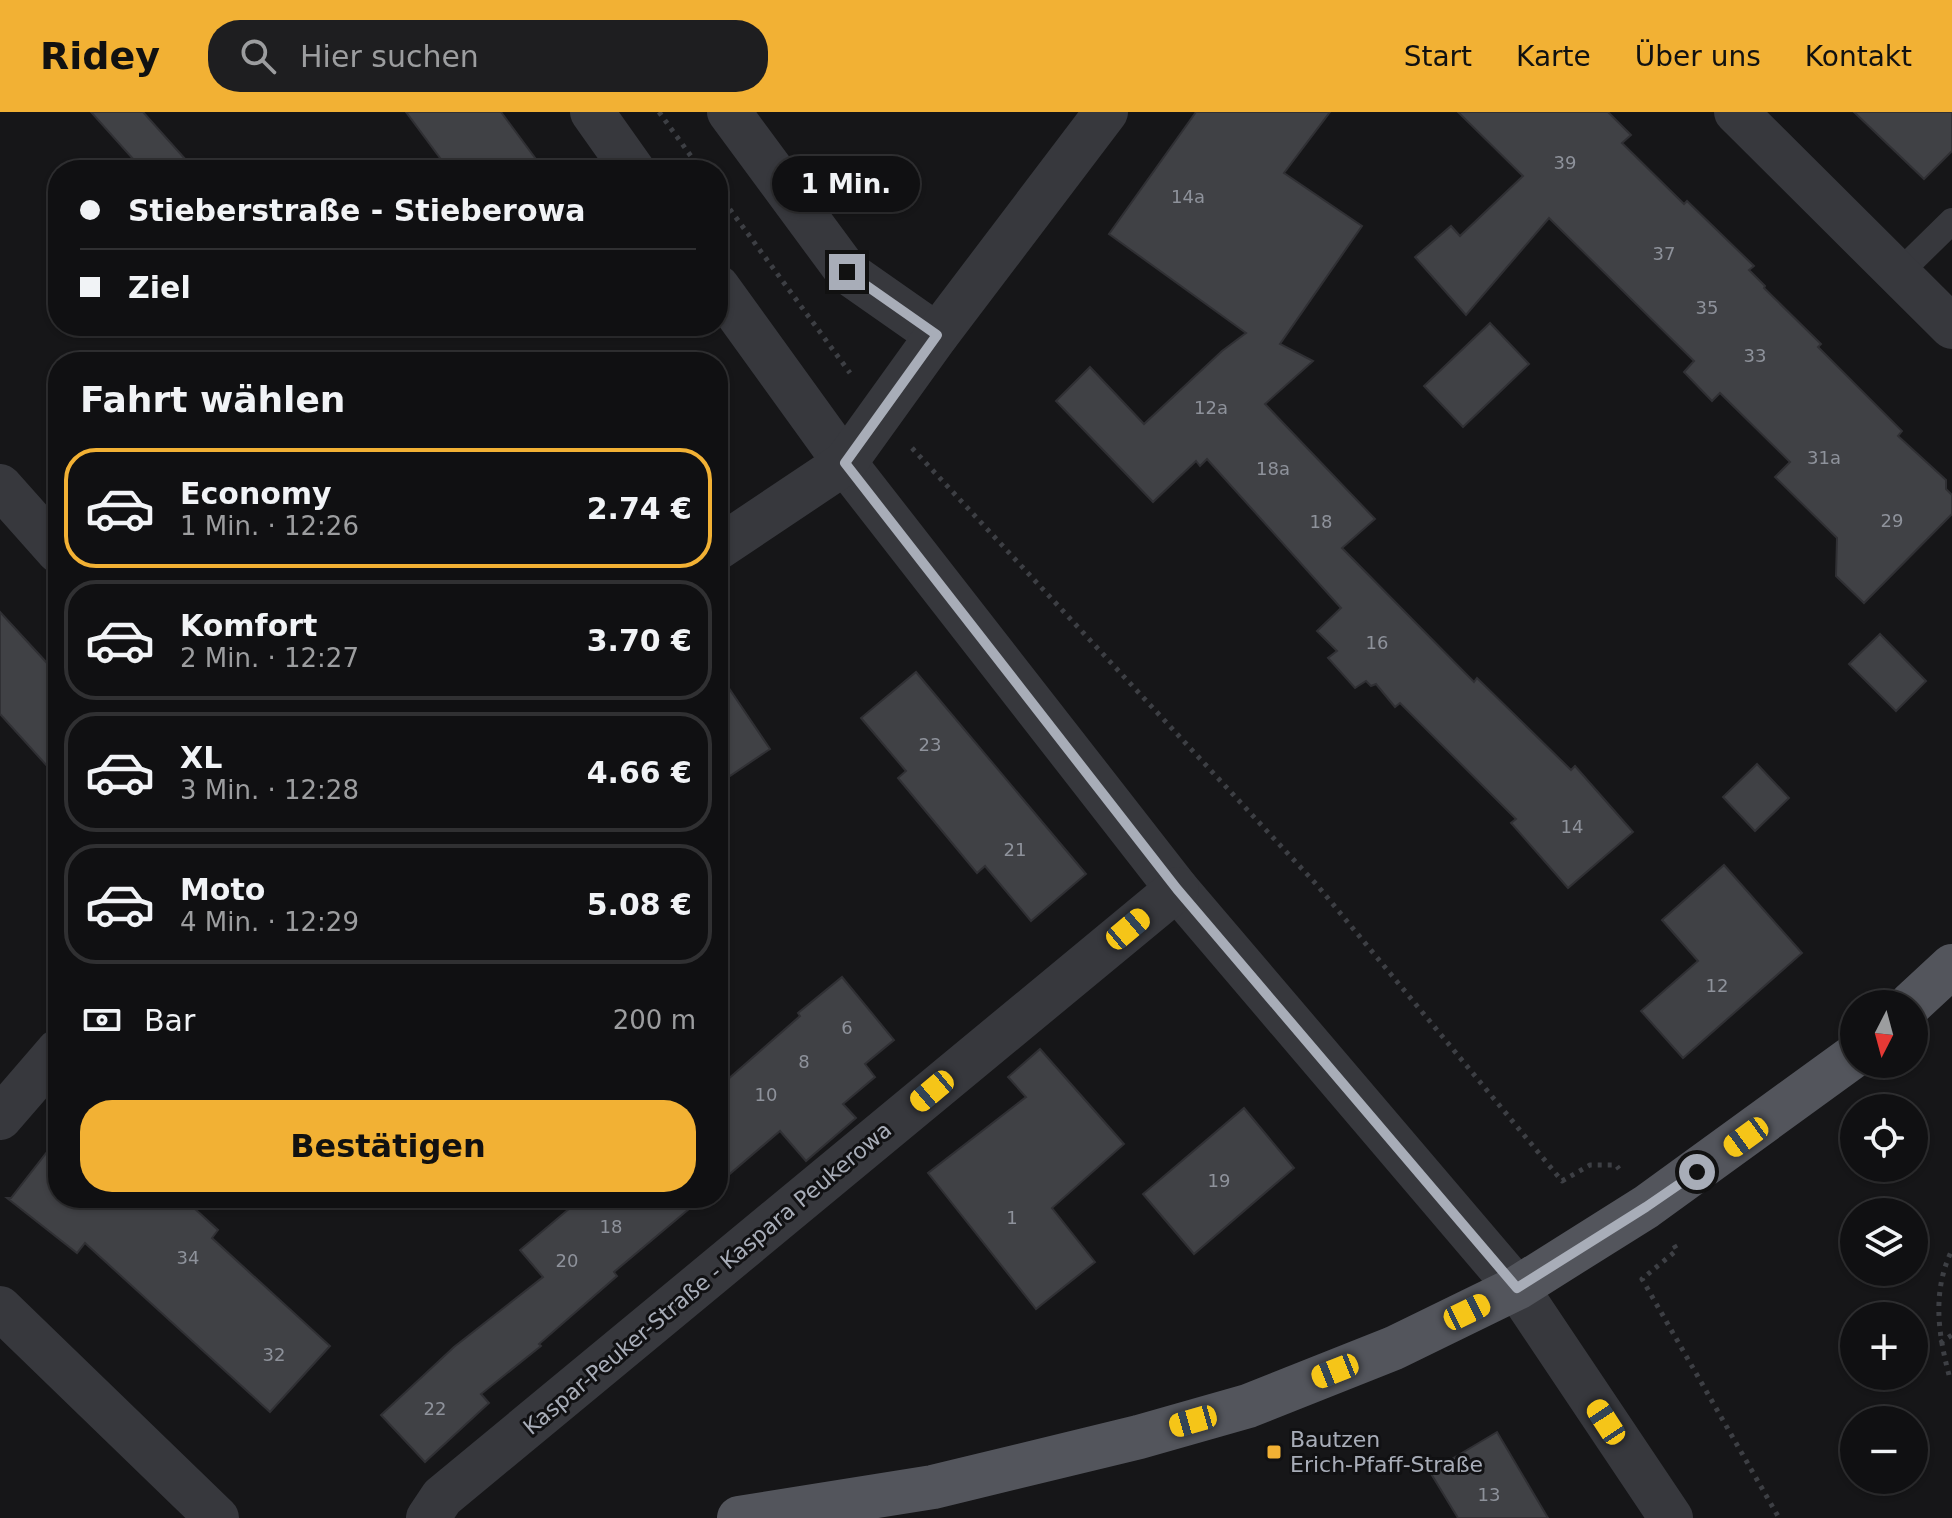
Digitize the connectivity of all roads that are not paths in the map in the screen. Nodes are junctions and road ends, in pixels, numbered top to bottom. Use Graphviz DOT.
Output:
graph roads {
  1 [pos="592,112"];
  2 [pos="729,112"];
  3 [pos="1106,112"];
  4 [pos="1736,112"];
  5 [pos="626,160"];
  6 [pos="1952,221"];
  7 [pos="1898,274"];
  8 [pos="728,301"];
  9 [pos="1952,327"];
  10 [pos="937,335"];
  11 [pos="845,463"];
  12 [pos="0,486"];
  13 [pos="48,540"];
  14 [pos="728,541"];
  15 [pos="1177,889"];
  16 [pos="1952,966"];
  17 [pos="1926,990"];
  18 [pos="48,1063"];
  19 [pos="1840,1066"];
  20 [pos="0,1118"];
  21 [pos="1517,1288"];
  22 [pos="0,1308"];
  23 [pos="217,1518"];
  24 [pos="428,1518"];
  25 [pos="739,1518"];
  26 [pos="1671,1518"];
  1 -- 5 [label="street"];
  2 -- 10 [label="street"];
  3 -- 10 [label="street"];
  4 -- 7 [label="street"];
  6 -- 7 [label="lane"];
  7 -- 9 [label="street"];
  8 -- 11 [label="street"];
  10 -- 11 [label="street"];
  11 -- 14 [label="street"];
  11 -- 15 [label="street"];
  12 -- 13 [label="street"];
  15 -- 21 [label="street"];
  15 -- 24 [label="street, Kaspar-Peuker-Straße - Kaspara Peukerowa"];
  16 -- 17 [label="main road"];
  18 -- 20 [label="street"];
  19 -- 21 [label="main road"];
  21 -- 25 [label="main road"];
  21 -- 26 [label="street"];
  22 -- 23 [label="street"];
}
